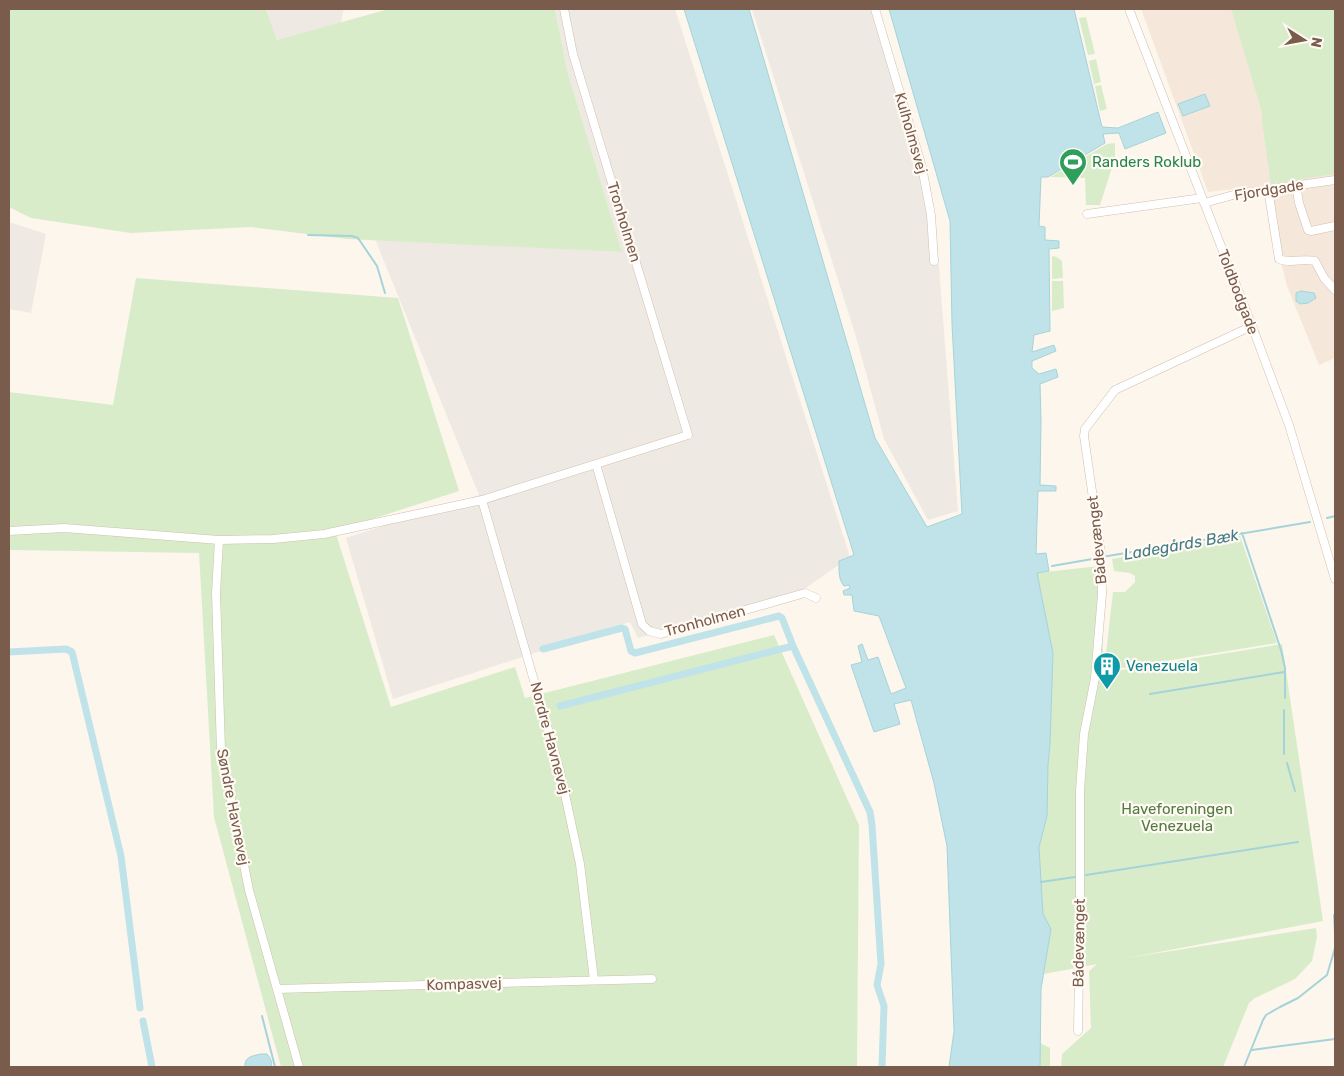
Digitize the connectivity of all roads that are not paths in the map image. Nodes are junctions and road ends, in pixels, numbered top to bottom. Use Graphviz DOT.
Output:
graph roads {
  1 [pos="564,9"];
  2 [pos="874,9"];
  3 [pos="1130,9"];
  4 [pos="1335,180"];
  5 [pos="1296,185"];
  6 [pos="1268,189"];
  7 [pos="1203,200"];
  8 [pos="1087,214"];
  9 [pos="1335,226"];
  10 [pos="934,261"];
  11 [pos="1335,290"];
  12 [pos="1252,326"];
  13 [pos="596,464"];
  14 [pos="482,500"];
  15 [pos="9,532"];
  16 [pos="219,540"];
  17 [pos="1335,579"];
  18 [pos="816,598"];
  19 [pos="652,979"];
  20 [pos="594,980"];
  21 [pos="277,988"];
  22 [pos="1078,1031"];
  23 [pos="299,1067"];
  1 -- 13 [label="street, Tronholmen"];
  2 -- 10 [label="street, Kulholmsvej"];
  3 -- 7 [label="street, Toldbodgade"];
  4 -- 5 [label="street, Fjordgade"];
  5 -- 6 [label="street, Fjordgade"];
  5 -- 9 [label="street"];
  6 -- 7 [label="street, Fjordgade"];
  6 -- 11 [label="street"];
  7 -- 8 [label="street, Fjordgade"];
  7 -- 12 [label="street, Toldbodgade"];
  12 -- 17 [label="street, Toldbodgade"];
  12 -- 22 [label="street, Bådevænget"];
  13 -- 14 [label="street"];
  13 -- 18 [label="street, Tronholmen"];
  14 -- 16 [label="street"];
  14 -- 20 [label="street, Nordre Havnevej"];
  15 -- 16 [label="street"];
  16 -- 21 [label="street, Søndre Havnevej"];
  19 -- 20 [label="street, Kompasvej"];
  20 -- 21 [label="street, Kompasvej"];
  21 -- 23 [label="street, Søndre Havnevej"];
}
